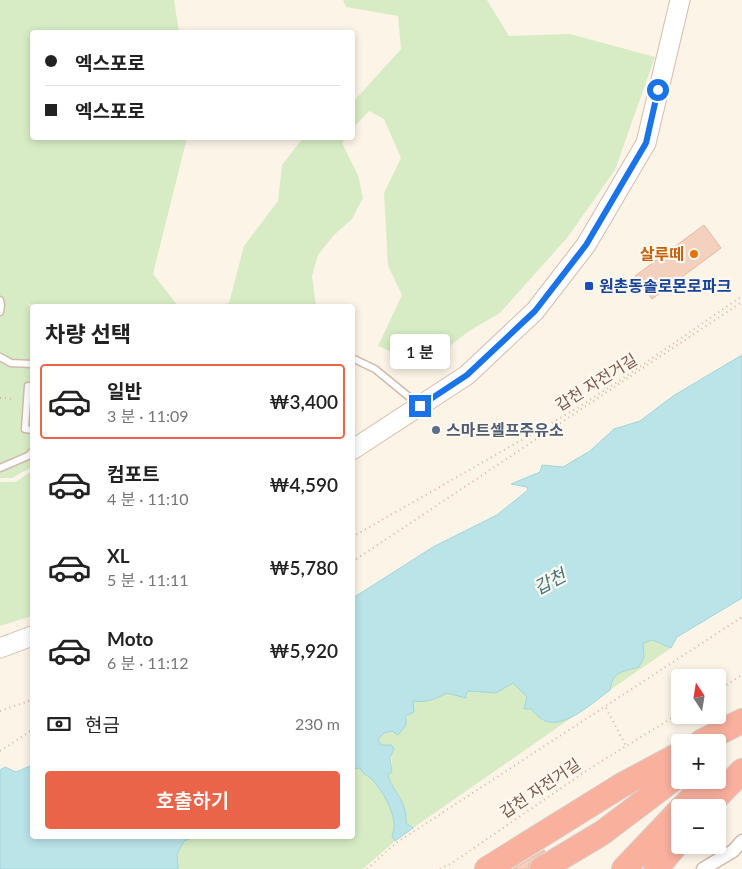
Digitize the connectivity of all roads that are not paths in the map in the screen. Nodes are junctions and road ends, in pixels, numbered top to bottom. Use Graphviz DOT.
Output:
graph roads {
  1 [pos="680,0"];
  2 [pos="0,300"];
  3 [pos="0,312"];
  4 [pos="0,357"];
  5 [pos="355,359"];
  6 [pos="30,364"];
  7 [pos="30,386"];
  8 [pos="420,406"];
  9 [pos="30,430"];
  10 [pos="355,448"];
  11 [pos="30,454"];
  12 [pos="0,468"];
  13 [pos="30,637"];
  14 [pos="0,648"];
  15 [pos="742,721"];
  16 [pos="717,734"];
  17 [pos="742,734"];
  18 [pos="726,744"];
  19 [pos="742,757"];
  20 [pos="671,759"];
  21 [pos="726,768"];
  22 [pos="742,771"];
  23 [pos="671,781"];
  24 [pos="700,789"];
  25 [pos="690,799"];
  26 [pos="714,799"];
  27 [pos="671,820"];
  28 [pos="742,841"];
  29 [pos="671,851"];
  30 [pos="487,869"];
  31 [pos="542,869"];
  32 [pos="624,869"];
  33 [pos="656,869"];
  34 [pos="703,869"];
  1 -- 8 [label="main road"];
  2 -- 3 [label="lane"];
  4 -- 6 [label="lane"];
  5 -- 8 [label="lane"];
  7 -- 9 [label="lane"];
  8 -- 10 [label="main road"];
  11 -- 12 [label="lane"];
  13 -- 14 [label="main road"];
  15 -- 16 [label="highway"];
  17 -- 18 [label="highway"];
  19 -- 21 [label="highway"];
  20 -- 30 [label="highway"];
  22 -- 26 [label="highway"];
  23 -- 31 [label="highway"];
  24 -- 25 [label="highway"];
  27 -- 32 [label="highway"];
  28 -- 34 [label="street"];
  29 -- 33 [label="highway"];
}
